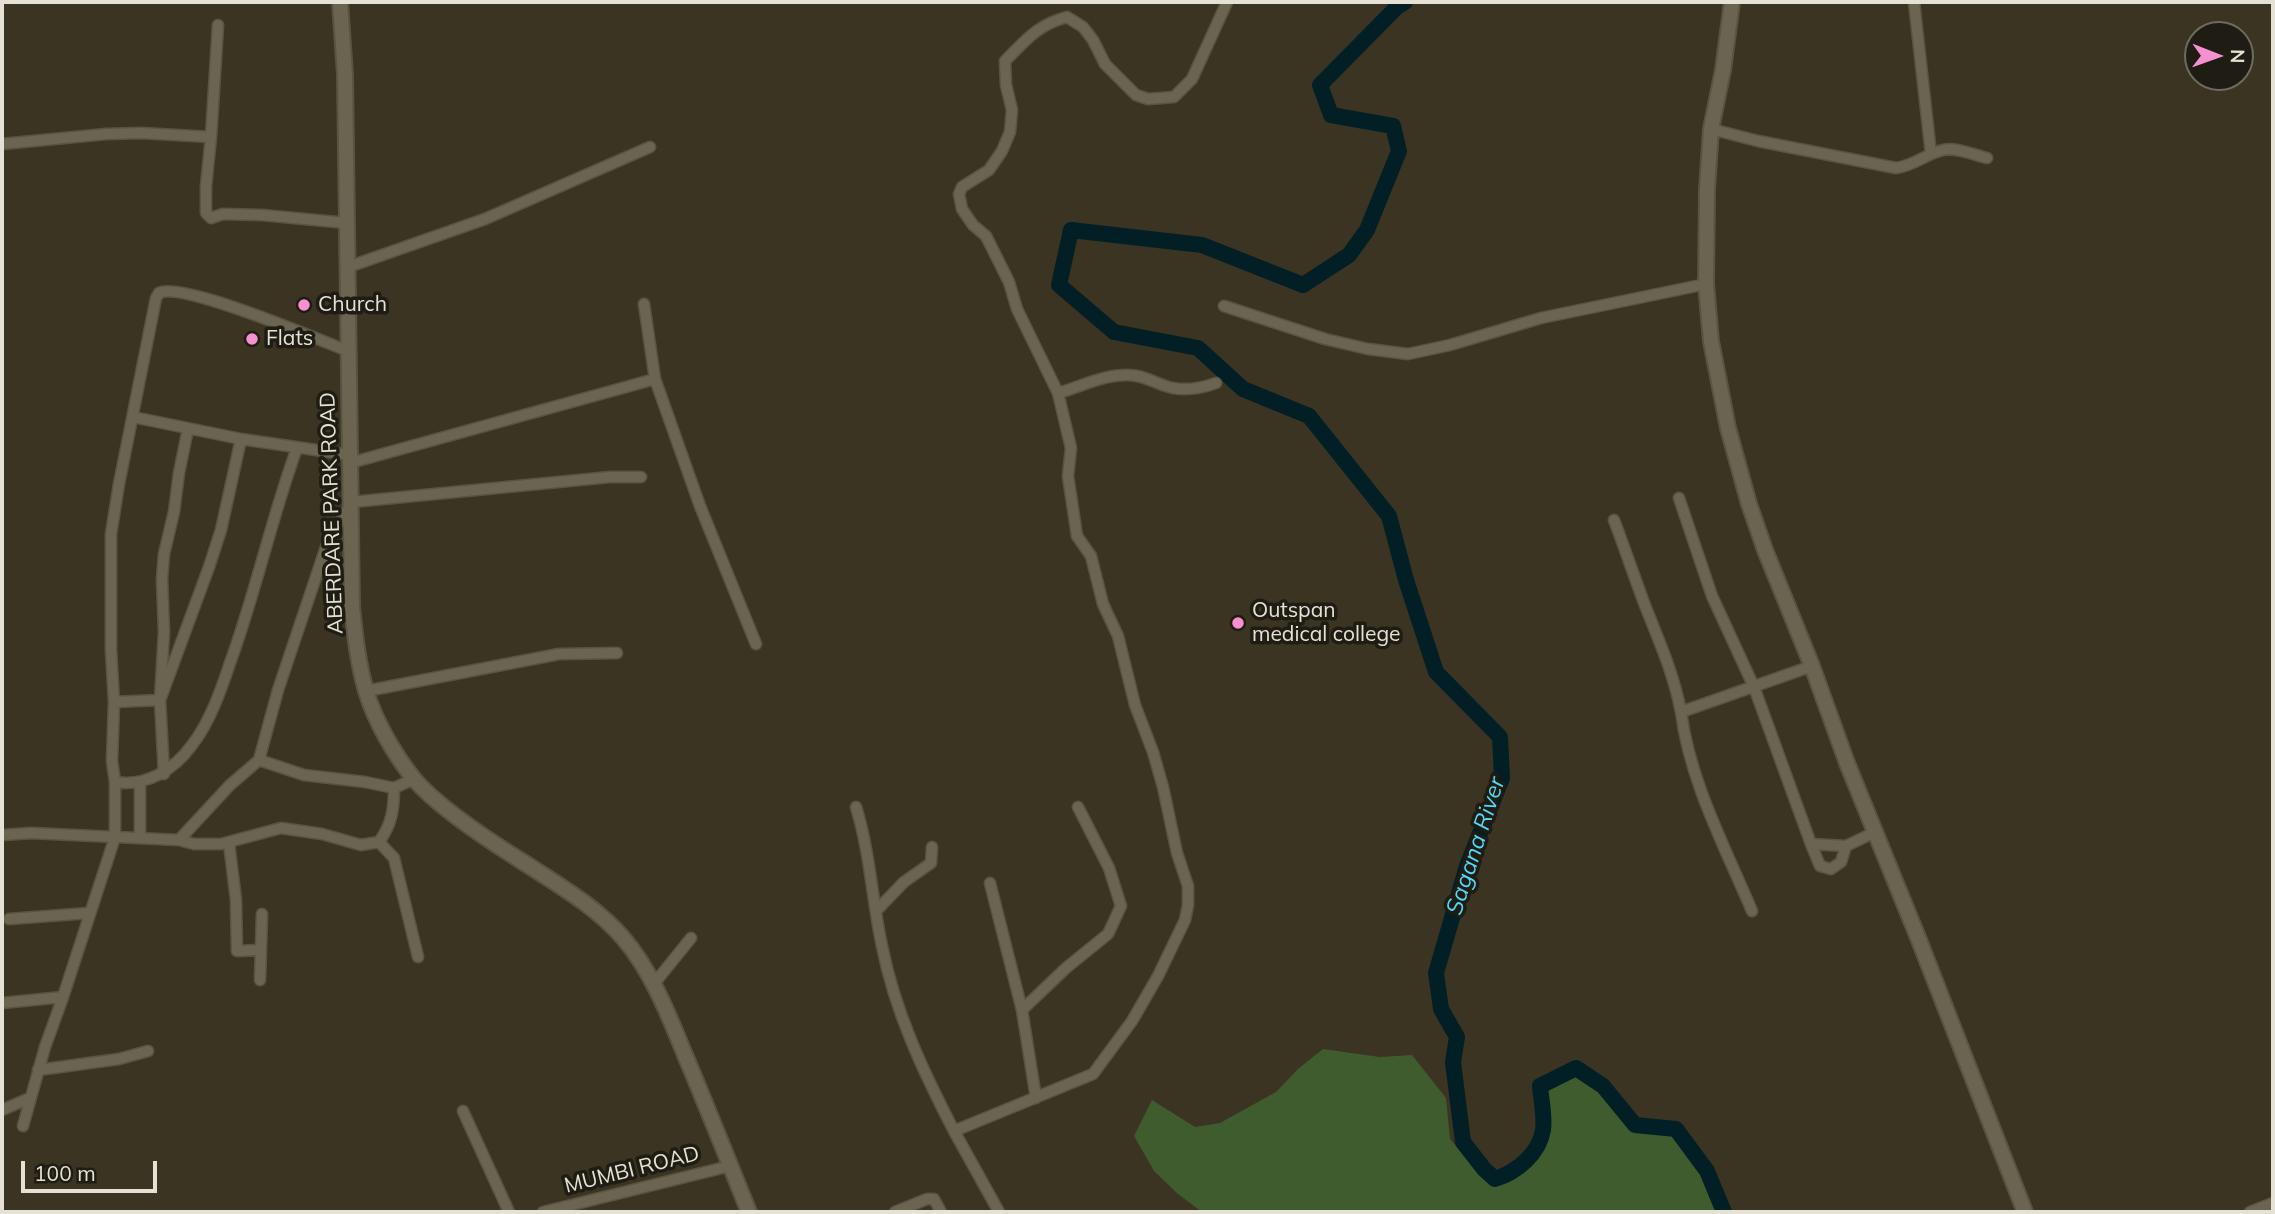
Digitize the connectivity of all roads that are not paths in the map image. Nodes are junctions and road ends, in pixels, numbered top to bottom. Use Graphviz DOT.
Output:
graph roads {
  1 [pos="340,2"];
  2 [pos="1227,2"];
  3 [pos="1732,2"];
  4 [pos="1914,2"];
  5 [pos="218,25"];
  6 [pos="1711,129"];
  7 [pos="211,137"];
  8 [pos="2,144"];
  9 [pos="650,147"];
  10 [pos="1931,154"];
  11 [pos="1987,159"];
  12 [pos="347,223"];
  13 [pos="348,267"];
  14 [pos="1706,284"];
  15 [pos="644,304"];
  16 [pos="1224,306"];
  17 [pos="348,351"];
  18 [pos="655,379"];
  19 [pos="1216,383"];
  20 [pos="1058,393"];
  21 [pos="133,417"];
  22 [pos="188,429"];
  23 [pos="241,439"];
  24 [pos="297,448"];
  25 [pos="350,459"];
  26 [pos="641,477"];
  27 [pos="1679,498"];
  28 [pos="352,502"];
  29 [pos="1614,520"];
  30 [pos="756,644"];
  31 [pos="617,653"];
  32 [pos="1811,666"];
  33 [pos="1754,687"];
  34 [pos="366,691"];
  35 [pos="160,700"];
  36 [pos="114,702"];
  37 [pos="1681,712"];
  38 [pos="259,760"];
  39 [pos="164,774"];
  40 [pos="414,779"];
  41 [pos="115,782"];
  42 [pos="140,782"];
  43 [pos="394,788"];
  44 [pos="856,807"];
  45 [pos="1078,807"];
  46 [pos="1875,832"];
  47 [pos="2,835"];
  48 [pos="115,837"];
  49 [pos="140,838"];
  50 [pos="180,840"];
  51 [pos="379,842"];
  52 [pos="229,843"];
  53 [pos="1811,844"];
  54 [pos="1846,846"];
  55 [pos="932,847"];
  56 [pos="989,883"];
  57 [pos="876,911"];
  58 [pos="1752,911"];
  59 [pos="89,913"];
  60 [pos="262,914"];
  61 [pos="9,919"];
  62 [pos="691,938"];
  63 [pos="260,950"];
  64 [pos="418,957"];
  65 [pos="260,980"];
  66 [pos="653,985"];
  67 [pos="63,997"];
  68 [pos="2,1003"];
  69 [pos="1022,1010"];
  70 [pos="148,1051"];
  71 [pos="38,1070"];
  72 [pos="30,1098"];
  73 [pos="1036,1098"];
  74 [pos="2,1110"];
  75 [pos="463,1111"];
  76 [pos="23,1126"];
  77 [pos="954,1131"];
  78 [pos="730,1166"];
  79 [pos="2273,1203"];
  80 [pos="509,1212"];
  81 [pos="543,1212"];
  82 [pos="749,1212"];
  83 [pos="894,1212"];
  84 [pos="941,1212"];
  85 [pos="999,1212"];
  86 [pos="2025,1212"];
  87 [pos="2250,1212"];
  1 -- 12 [label="street, ABERDARE PARK ROAD"];
  2 -- 20 [label="street"];
  3 -- 6 [label="street"];
  4 -- 10 [label="street"];
  5 -- 7 [label="street"];
  6 -- 10 [label="street"];
  6 -- 14 [label="street"];
  7 -- 8 [label="street"];
  7 -- 12 [label="street"];
  9 -- 13 [label="street"];
  10 -- 11 [label="street"];
  12 -- 13 [label="street, ABERDARE PARK ROAD"];
  13 -- 17 [label="street, ABERDARE PARK ROAD"];
  14 -- 16 [label="street"];
  14 -- 32 [label="street"];
  15 -- 18 [label="street"];
  17 -- 21 [label="street"];
  17 -- 25 [label="street, ABERDARE PARK ROAD"];
  18 -- 25 [label="street"];
  18 -- 30 [label="street"];
  19 -- 20 [label="street"];
  20 -- 73 [label="street"];
  21 -- 22 [label="street"];
  21 -- 36 [label="street"];
  22 -- 23 [label="street"];
  22 -- 35 [label="street"];
  23 -- 24 [label="street"];
  23 -- 35 [label="street"];
  24 -- 25 [label="street"];
  24 -- 39 [label="street"];
  25 -- 28 [label="street, ABERDARE PARK ROAD"];
  26 -- 28 [label="street"];
  27 -- 33 [label="street"];
  28 -- 34 [label="street, ABERDARE PARK ROAD"];
  28 -- 38 [label="street"];
  29 -- 37 [label="street"];
  31 -- 34 [label="street"];
  32 -- 33 [label="street"];
  32 -- 46 [label="street"];
  33 -- 37 [label="street"];
  33 -- 53 [label="street"];
  34 -- 40 [label="street, ABERDARE PARK ROAD"];
  35 -- 36 [label="street"];
  35 -- 39 [label="street"];
  36 -- 41 [label="street"];
  37 -- 58 [label="street"];
  38 -- 43 [label="street"];
  38 -- 50 [label="street"];
  39 -- 42 [label="street"];
  40 -- 43 [label="street"];
  40 -- 66 [label="street, ABERDARE PARK ROAD"];
  41 -- 42 [label="street"];
  41 -- 48 [label="street"];
  42 -- 49 [label="street"];
  43 -- 51 [label="street"];
  44 -- 57 [label="street"];
  45 -- 69 [label="street"];
  46 -- 54 [label="street"];
  46 -- 86 [label="street"];
  47 -- 48 [label="street"];
  48 -- 49 [label="street"];
  48 -- 59 [label="street"];
  49 -- 50 [label="street"];
  50 -- 52 [label="street"];
  51 -- 52 [label="street"];
  51 -- 64 [label="street"];
  52 -- 63 [label="street"];
  53 -- 54 [label="street"];
  53 -- 54 [label="street"];
  55 -- 57 [label="street"];
  56 -- 69 [label="street"];
  57 -- 77 [label="street"];
  59 -- 61 [label="street"];
  59 -- 67 [label="street"];
  60 -- 63 [label="street"];
  62 -- 66 [label="street"];
  63 -- 65 [label="street"];
  66 -- 78 [label="street, ABERDARE PARK ROAD"];
  67 -- 68 [label="street"];
  67 -- 71 [label="street"];
  69 -- 73 [label="street"];
  70 -- 71 [label="street"];
  71 -- 72 [label="street"];
  72 -- 74 [label="street"];
  72 -- 76 [label="street"];
  73 -- 77 [label="street"];
  75 -- 80 [label="street"];
  77 -- 85 [label="street"];
  78 -- 81 [label="street, MUMBI ROAD"];
  78 -- 82 [label="street, ABERDARE PARK ROAD"];
  79 -- 87 [label="street"];
  83 -- 84 [label="street"];
}
